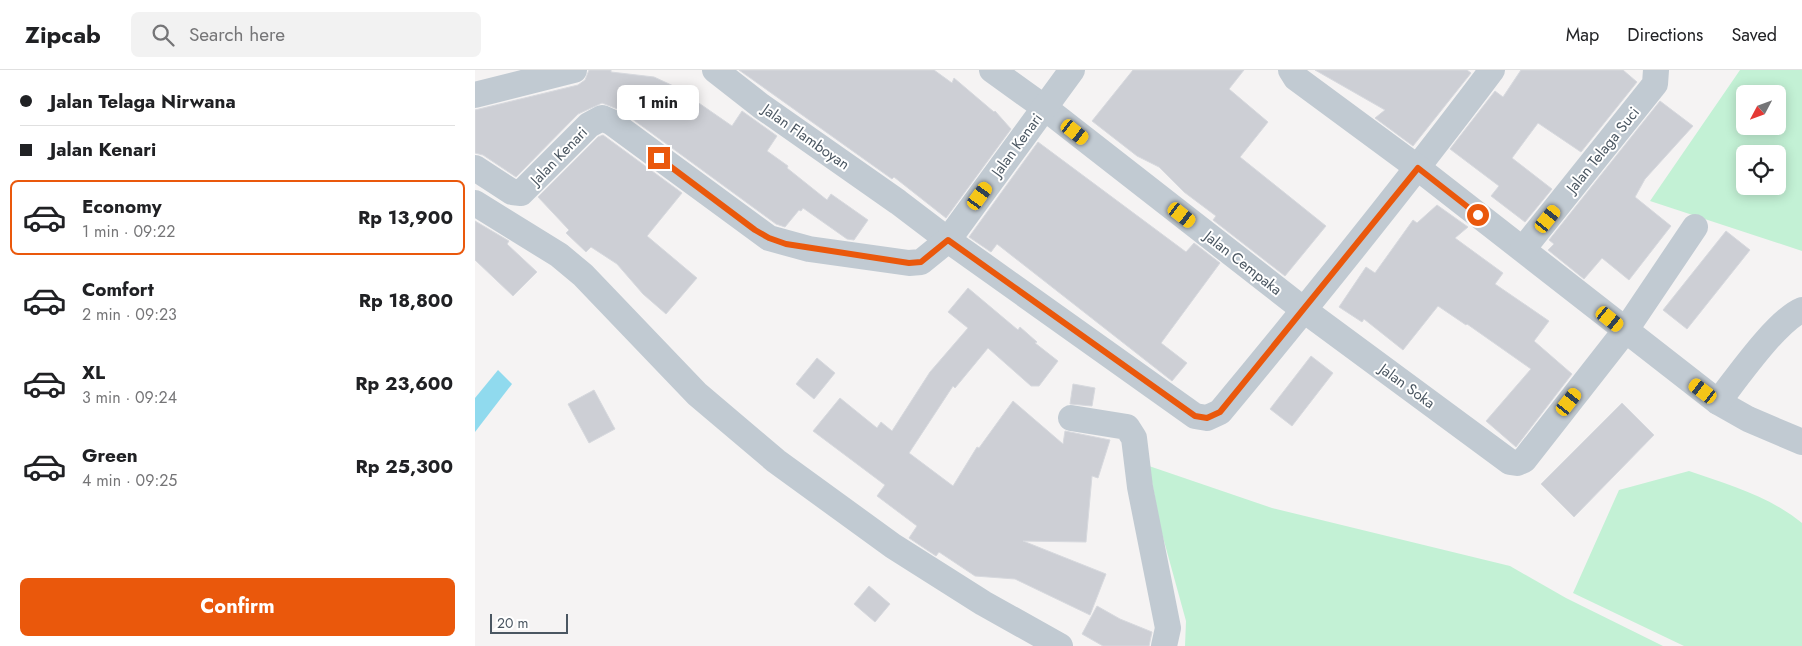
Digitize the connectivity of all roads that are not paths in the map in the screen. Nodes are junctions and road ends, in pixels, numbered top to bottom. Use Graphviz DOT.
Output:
graph roads {
  1 [pos="574,70"];
  2 [pos="715,70"];
  3 [pos="992,70"];
  4 [pos="1072,70"];
  5 [pos="1291,70"];
  6 [pos="1492,70"];
  7 [pos="1656,70"];
  8 [pos="475,95"];
  9 [pos="1045,108"];
  10 [pos="475,168"];
  11 [pos="1418,168"];
  12 [pos="475,203"];
  13 [pos="1695,227"];
  14 [pos="948,240"];
  15 [pos="1523,249"];
  16 [pos="1304,310"];
  17 [pos="1802,310"];
  18 [pos="1625,331"];
  19 [pos="1718,402"];
  20 [pos="1071,418"];
  21 [pos="1802,442"];
  22 [pos="1060,646"];
  23 [pos="1164,646"];
  1 -- 8 [label="street"];
  2 -- 14 [label="street, Jalan Flamboyan"];
  3 -- 9 [label="street, Jalan Cempaka"];
  4 -- 9 [label="street, Jalan Kenari"];
  5 -- 11 [label="street"];
  6 -- 11 [label="street, Jalan Flamboyan"];
  7 -- 15 [label="street, Jalan Telaga Suci"];
  9 -- 14 [label="street, Jalan Kenari"];
  9 -- 16 [label="street, Jalan Cempaka"];
  10 -- 14 [label="street, Jalan Kenari"];
  11 -- 15 [label="street"];
  11 -- 16 [label="street, Jalan Flamboyan"];
  12 -- 22 [label="street"];
  13 -- 18 [label="street"];
  14 -- 16 [label="street, Jalan Flamboyan"];
  15 -- 18 [label="street"];
  16 -- 18 [label="street, Jalan Soka"];
  17 -- 19 [label="street"];
  18 -- 19 [label="street"];
  19 -- 21 [label="street"];
  20 -- 23 [label="street"];
}
